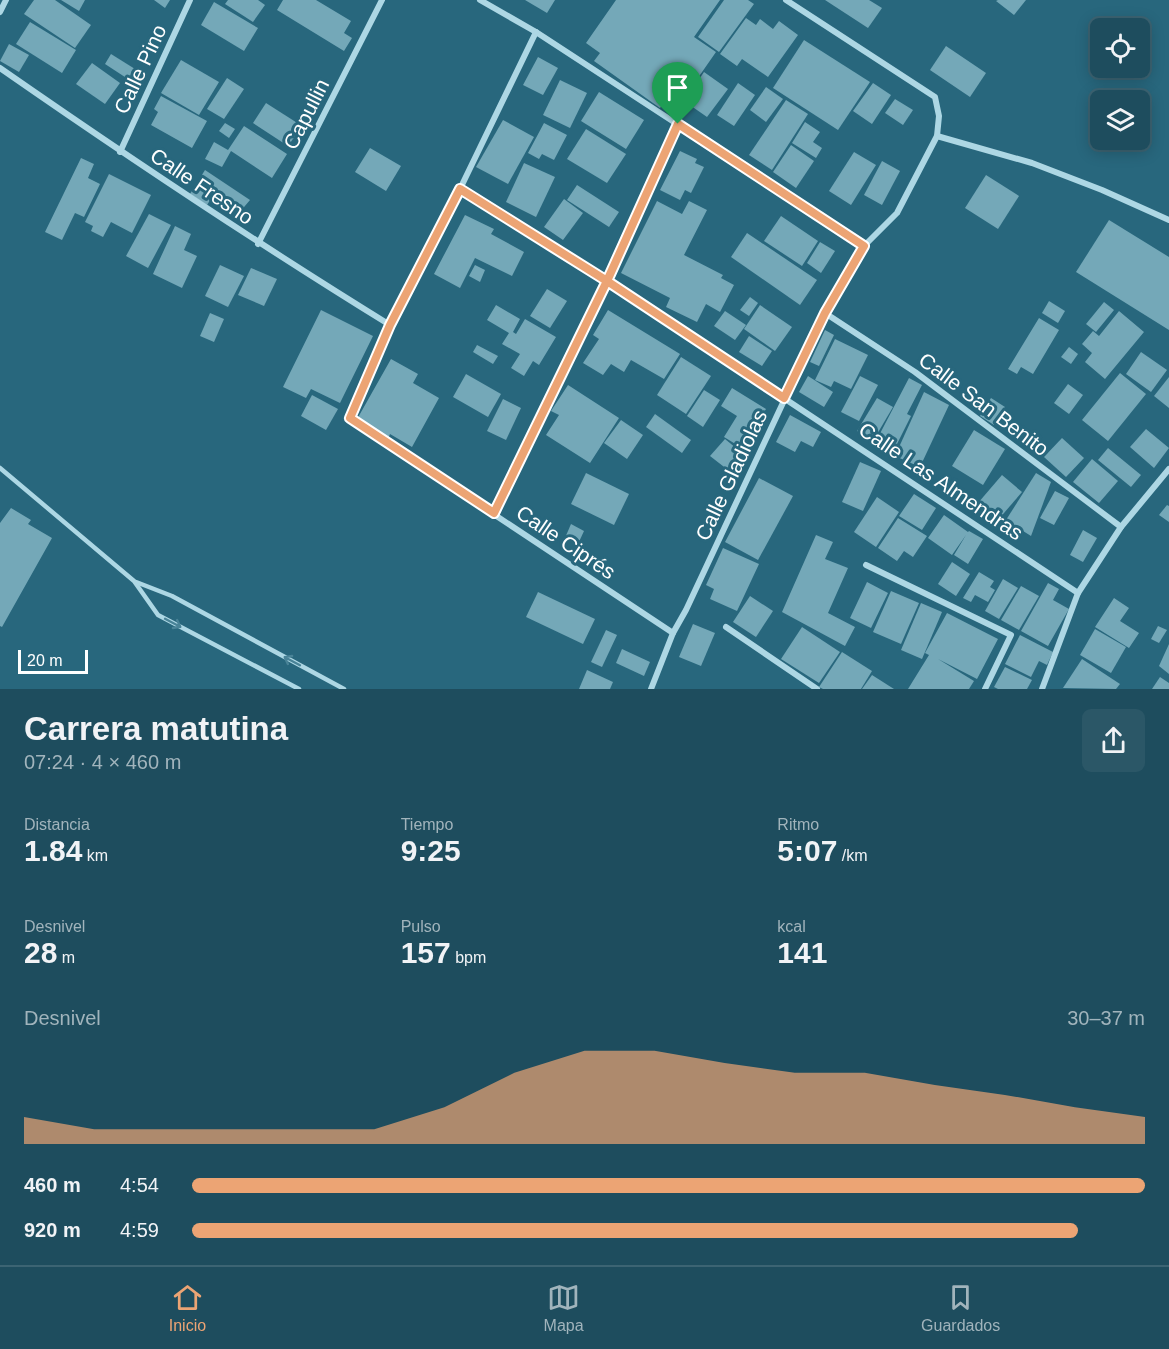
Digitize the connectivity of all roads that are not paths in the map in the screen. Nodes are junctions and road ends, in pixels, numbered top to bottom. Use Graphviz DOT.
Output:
graph roads {
  1 [pos="6,0"];
  2 [pos="190,0"];
  3 [pos="382,0"];
  4 [pos="480,0"];
  5 [pos="786,0"];
  6 [pos="0,12"];
  7 [pos="536,32"];
  8 [pos="0,68"];
  9 [pos="678,124"];
  10 [pos="937,136"];
  11 [pos="120,152"];
  12 [pos="460,189"];
  13 [pos="1169,220"];
  14 [pos="258,243"];
  15 [pos="864,246"];
  16 [pos="607,281"];
  17 [pos="825,313"];
  18 [pos="390,325"];
  19 [pos="784,398"];
  20 [pos="0,468"];
  21 [pos="1169,469"];
  22 [pos="494,513"];
  23 [pos="1121,527"];
  24 [pos="866,565"];
  25 [pos="134,581"];
  26 [pos="1078,593"];
  27 [pos="726,627"];
  28 [pos="673,633"];
  29 [pos="299,689"];
  30 [pos="344,689"];
  31 [pos="651,689"];
  32 [pos="817,689"];
  33 [pos="985,689"];
  34 [pos="1042,689"];
  1 -- 6 [label="street"];
  2 -- 11 [label="street, Calle Pino"];
  3 -- 14 [label="street, Capullin"];
  4 -- 7 [label="street"];
  5 -- 10 [label="street"];
  7 -- 9 [label="street"];
  7 -- 12 [label="street"];
  8 -- 11 [label="street, Calle Fresno"];
  9 -- 15 [label="street"];
  9 -- 16 [label="street"];
  10 -- 13 [label="street"];
  10 -- 15 [label="street, Calle Gladiolas"];
  11 -- 14 [label="street, Calle Fresno"];
  12 -- 16 [label="street, Calle Las Almendras"];
  12 -- 18 [label="street"];
  14 -- 18 [label="street, Calle Fresno"];
  15 -- 17 [label="street, Calle Gladiolas"];
  16 -- 19 [label="street, Calle Las Almendras"];
  16 -- 22 [label="street"];
  17 -- 19 [label="street, Calle Gladiolas"];
  17 -- 23 [label="street, Calle San Benito"];
  18 -- 22 [label="street, Calle Ciprés"];
  19 -- 26 [label="street, Calle Las Almendras"];
  19 -- 28 [label="street, Calle Gladiolas"];
  20 -- 25 [label="lane"];
  21 -- 23 [label="street"];
  22 -- 28 [label="street, Calle Ciprés"];
  23 -- 26 [label="street"];
  24 -- 33 [label="street"];
  25 -- 29 [label="lane, one-way"];
  30 -- 25 [label="lane, one-way"];
  26 -- 34 [label="street"];
  27 -- 32 [label="street"];
  28 -- 31 [label="street, Calle Gladiolas"];
}
